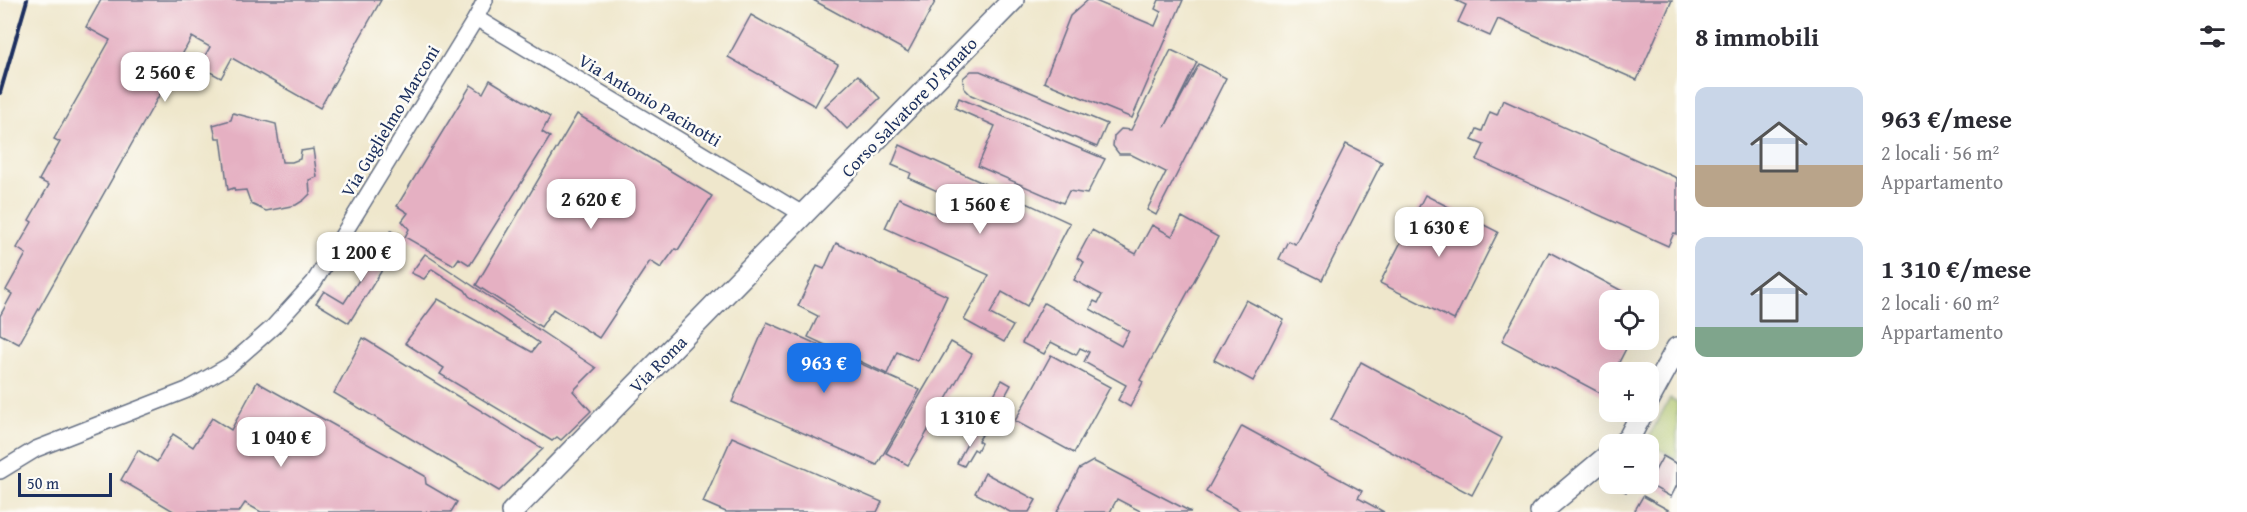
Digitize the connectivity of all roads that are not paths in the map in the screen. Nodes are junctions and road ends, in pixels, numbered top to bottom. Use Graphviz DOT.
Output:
graph roads {
  1 [pos="485,0"];
  2 [pos="1013,0"];
  3 [pos="476,18"];
  4 [pos="804,215"];
  5 [pos="1677,348"];
  6 [pos="1659,381"];
  7 [pos="1599,463"];
  8 [pos="0,471"];
  9 [pos="512,512"];
  10 [pos="1541,512"];
  1 -- 3 [label="street, Via Guglielmo Marconi"];
  2 -- 4 [label="street, Corso Salvatore D'Amato"];
  3 -- 4 [label="street, Via Antonio Pacinotti"];
  3 -- 8 [label="street, Via Guglielmo Marconi"];
  4 -- 9 [label="street, Via Roma"];
  5 -- 6 [label="street"];
  7 -- 10 [label="street"];
}
